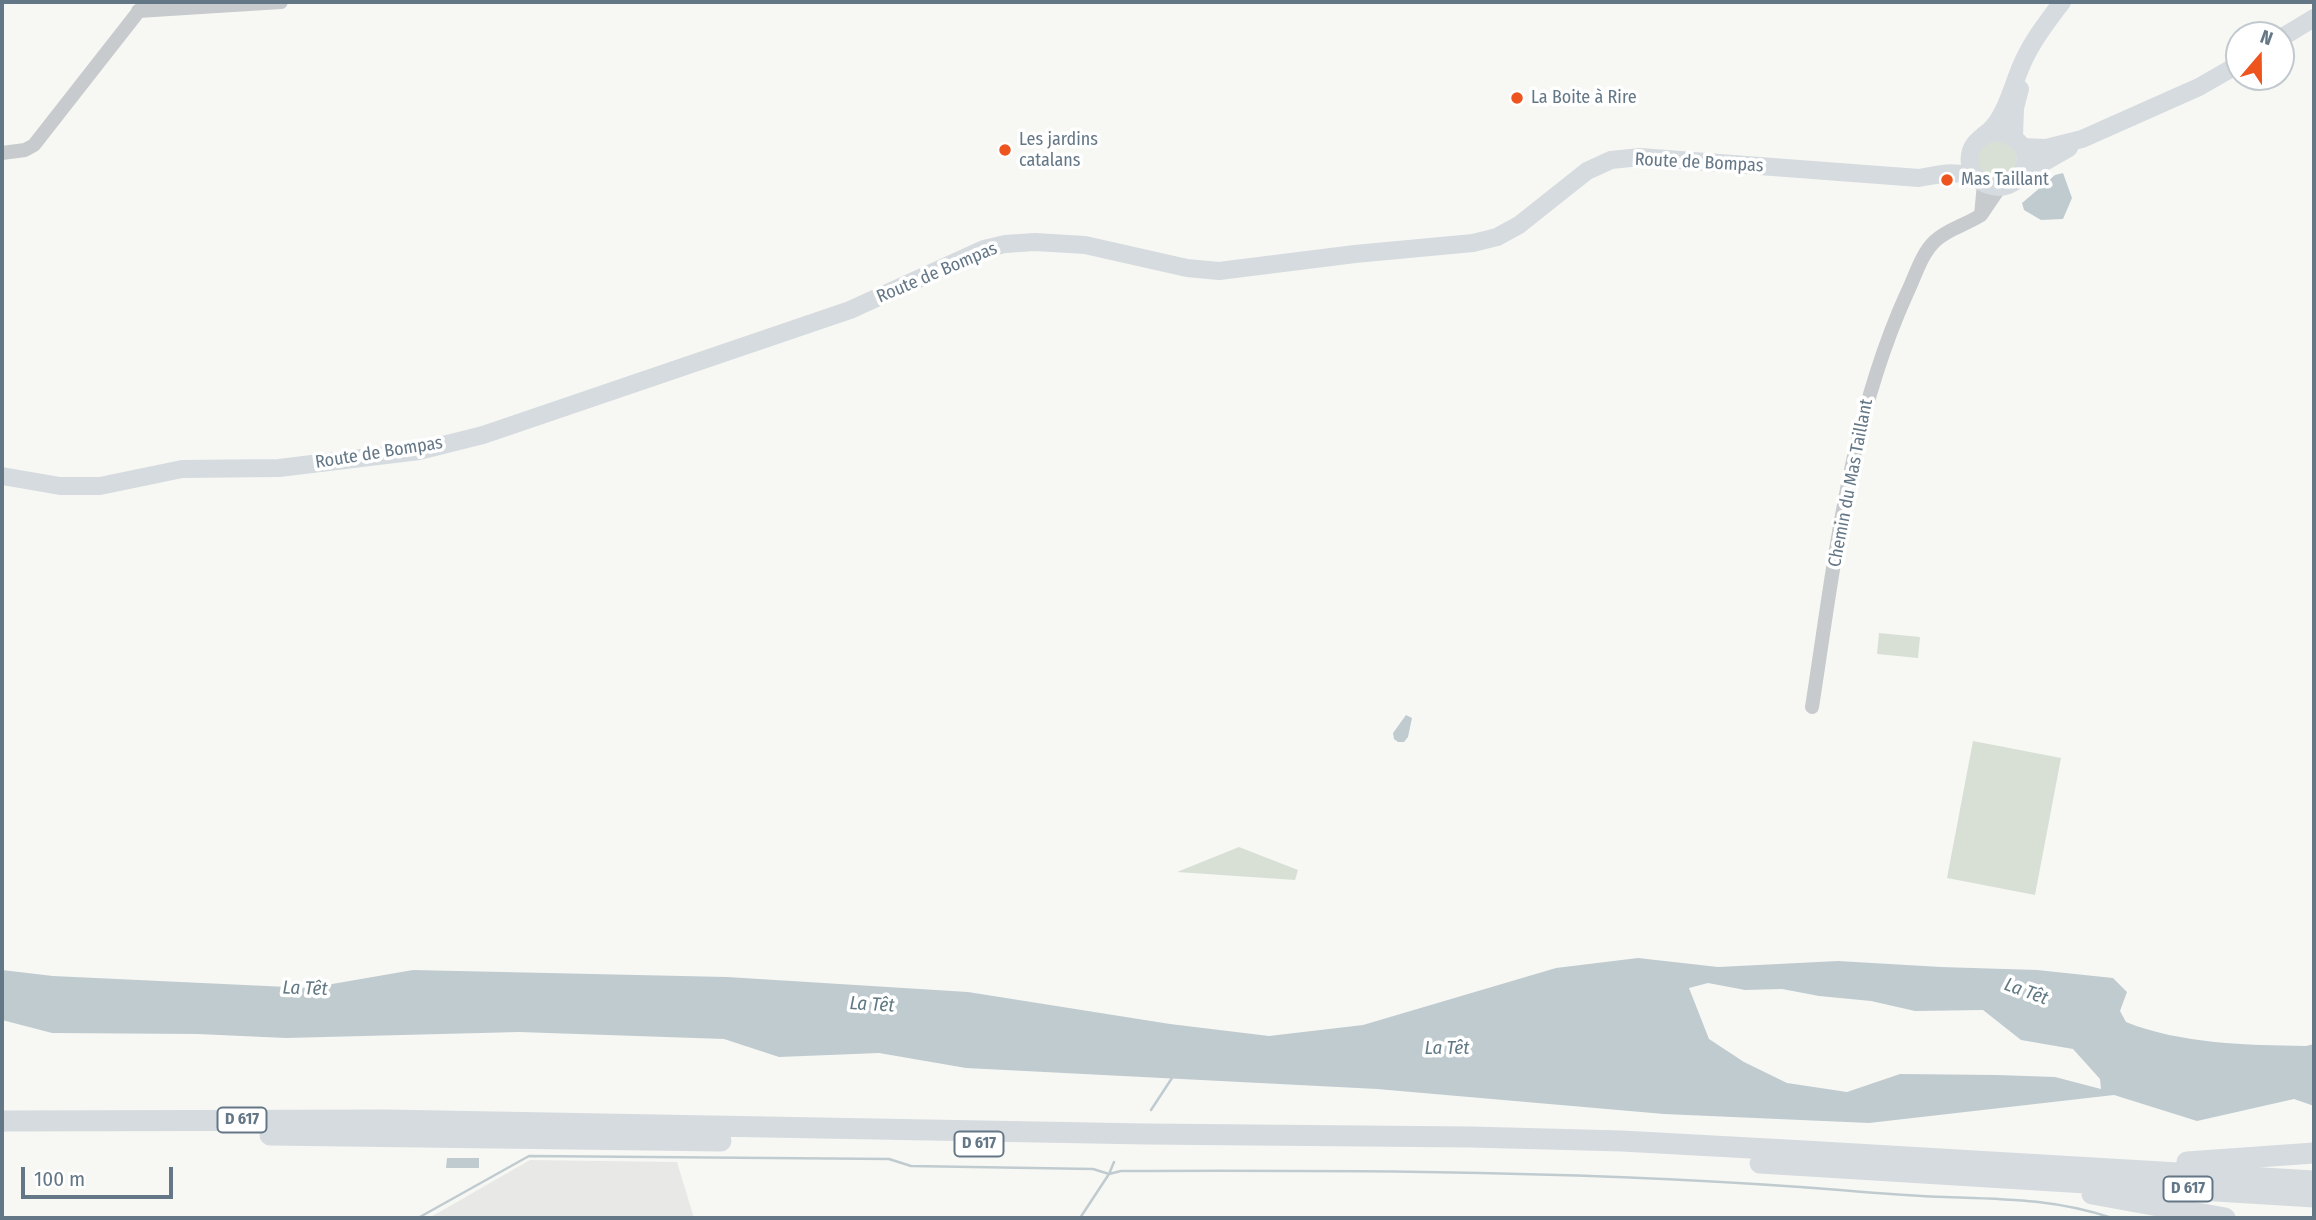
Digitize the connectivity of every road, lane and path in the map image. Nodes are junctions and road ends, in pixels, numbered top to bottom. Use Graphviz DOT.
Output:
graph roads {
  1 [pos="281,2"];
  2 [pos="2063,2"];
  3 [pos="2074,2"];
  4 [pos="142,7"];
  5 [pos="2314,18"];
  6 [pos="2295,30"];
  7 [pos="2225,72"];
  8 [pos="2082,139"];
  9 [pos="1978,141"];
  10 [pos="2018,142"];
  11 [pos="2,153"];
  12 [pos="1869,175"];
  13 [pos="2020,176"];
  14 [pos="1987,183"];
  15 [pos="2,476"];
  16 [pos="1812,707"];
  17 [pos="2,1115"];
  18 [pos="97,1119"];
  19 [pos="2,1121"];
  20 [pos="2,1135"];
  21 [pos="2314,1153"];
  22 [pos="2103,1169"];
  23 [pos="2314,1181"];
  24 [pos="2061,1182"];
  25 [pos="2314,1197"];
  26 [pos="2225,1218"];
  1 -- 4 [label="street"];
  2 -- 9 [label="main road"];
  3 -- 10 [label="main road"];
  4 -- 11 [label="street"];
  5 -- 6 [label="main road"];
  7 -- 8 [label="main road"];
  8 -- 10 [label="main road"];
  8 -- 13 [label="main road"];
  9 -- 10 [label="main road"];
  9 -- 12 [label="main road"];
  9 -- 14 [label="main road"];
  10 -- 13 [label="main road"];
  12 -- 14 [label="main road"];
  12 -- 15 [label="main road, Route de Bompas"];
  13 -- 14 [label="main road"];
  14 -- 16 [label="street, Chemin du Mas Taillant"];
  17 -- 18 [label="highway"];
  18 -- 19 [label="highway, D 617"];
  18 -- 22 [label="highway, D 617"];
  20 -- 24 [label="highway, D 617"];
  21 -- 22 [label="highway"];
  22 -- 23 [label="highway, D 617"];
  24 -- 25 [label="highway, D 617"];
  24 -- 26 [label="highway"];
}
